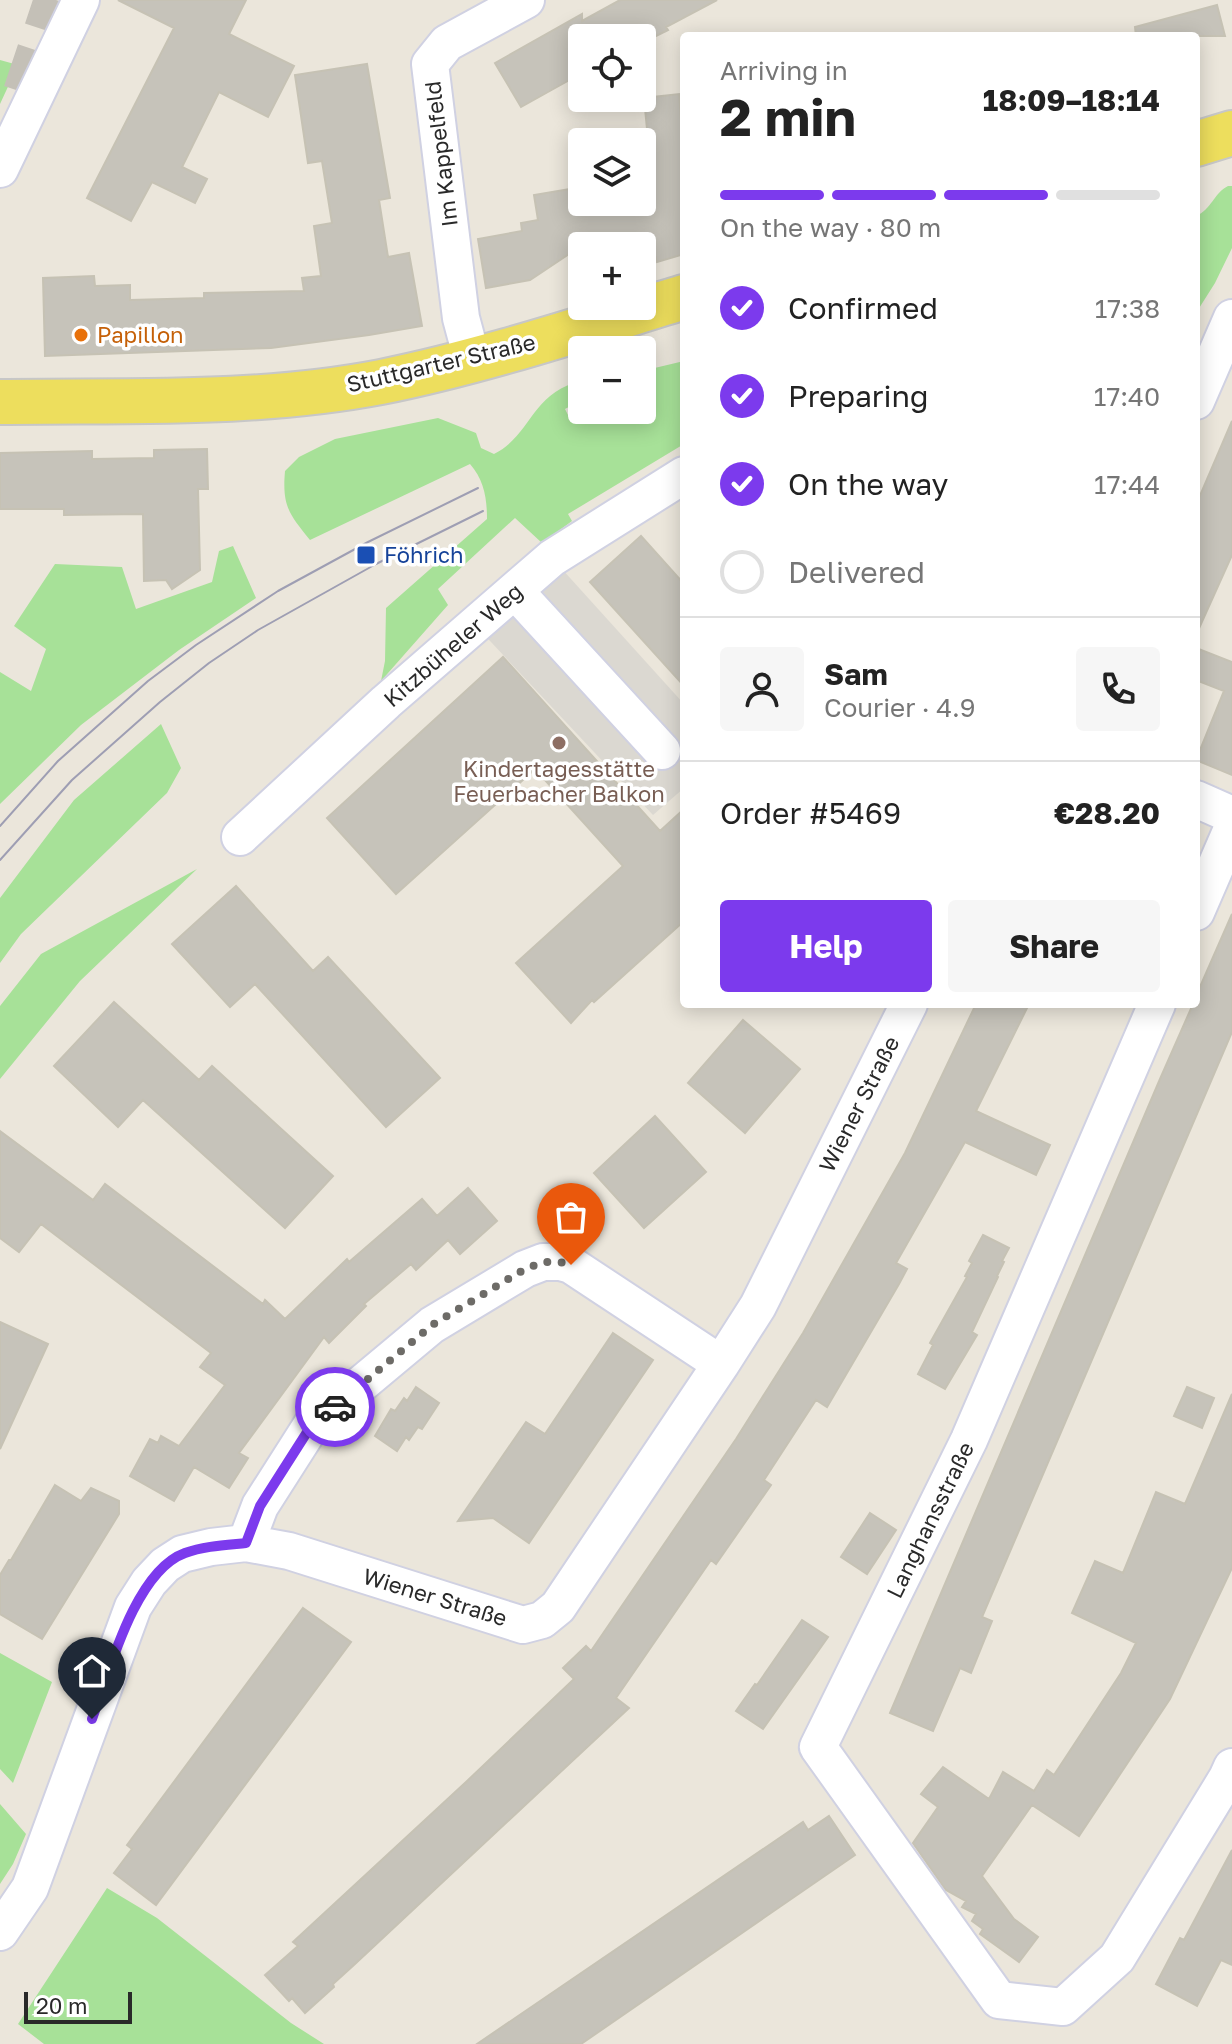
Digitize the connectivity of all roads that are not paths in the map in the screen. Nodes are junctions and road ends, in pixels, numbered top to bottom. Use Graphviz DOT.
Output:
graph roads {
  1 [pos="81,0"];
  2 [pos="526,0"];
  3 [pos="1232,133"];
  4 [pos="1200,143"];
  5 [pos="0,169"];
  6 [pos="680,298"];
  7 [pos="1232,318"];
  8 [pos="472,359"];
  9 [pos="1214,367"];
  10 [pos="1200,393"];
  11 [pos="0,402"];
  12 [pos="680,478"];
  13 [pos="515,591"];
  14 [pos="662,751"];
  15 [pos="1200,801"];
  16 [pos="1232,815"];
  17 [pos="1232,829"];
  18 [pos="240,837"];
  19 [pos="1200,903"];
  20 [pos="907,1008"];
  21 [pos="1155,1008"];
  22 [pos="721,1364"];
  23 [pos="246,1543"];
  24 [pos="1232,1767"];
  25 [pos="0,1932"];
  1 -- 5 [label="street"];
  2 -- 8 [label="street, Im Kappelfeld"];
  3 -- 4 [label="main road"];
  6 -- 8 [label="main road, Stuttgarter Straße"];
  7 -- 9 [label="street"];
  8 -- 11 [label="main road, Stuttgarter Straße"];
  9 -- 10 [label="street"];
  12 -- 13 [label="street, Kitzbüheler Weg"];
  13 -- 14 [label="street"];
  13 -- 18 [label="street, Kitzbüheler Weg"];
  15 -- 16 [label="street"];
  17 -- 19 [label="street"];
  20 -- 22 [label="street, Wiener Straße"];
  21 -- 24 [label="street, Langhansstraße"];
  22 -- 23 [label="street, Wiener Straße"];
  22 -- 23 [label="street"];
  23 -- 25 [label="street, Wiener Straße"];
}
